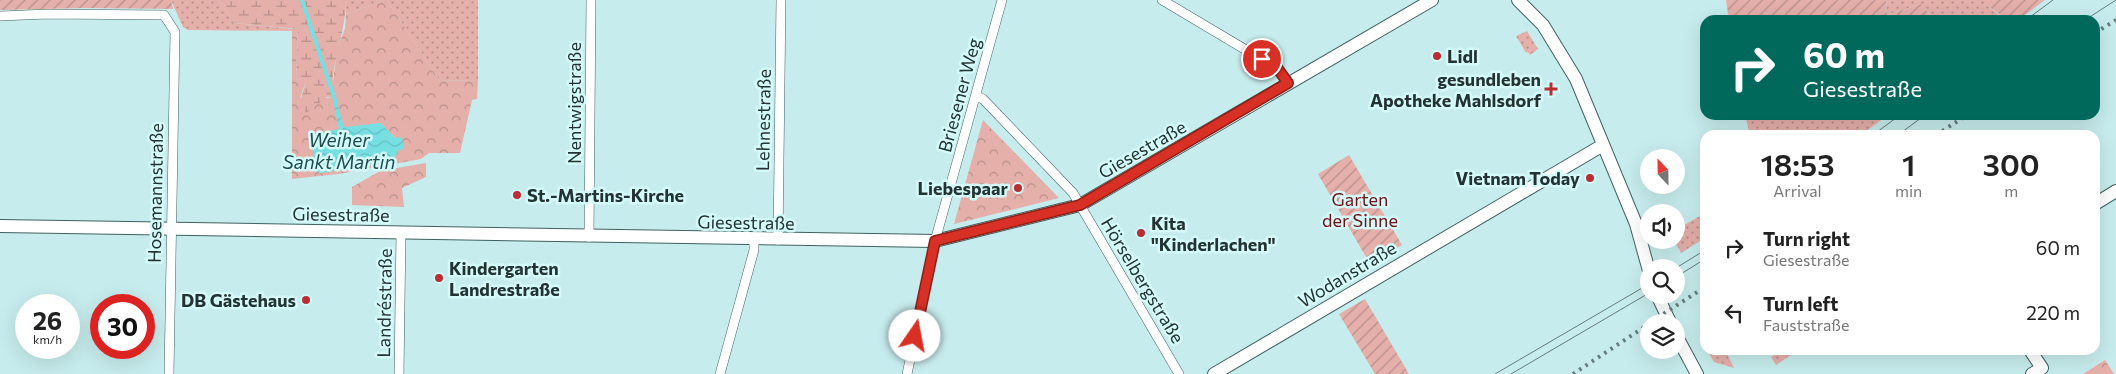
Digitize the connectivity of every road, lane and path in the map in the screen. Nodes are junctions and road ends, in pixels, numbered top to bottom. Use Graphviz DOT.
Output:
graph roads {
  1 [pos="591,0"];
  2 [pos="781,0"];
  3 [pos="1002,0"];
  4 [pos="1162,0"];
  5 [pos="1432,0"];
  6 [pos="1518,0"];
  7 [pos="1531,0"];
  8 [pos="0,16"];
  9 [pos="1543,25"];
  10 [pos="1288,83"];
  11 [pos="976,96"];
  12 [pos="1603,145"];
  13 [pos="2116,191"];
  14 [pos="2100,201"];
  15 [pos="1080,205"];
  16 [pos="0,226"];
  17 [pos="171,228"];
  18 [pos="402,233"];
  19 [pos="589,237"];
  20 [pos="754,239"];
  21 [pos="778,240"];
  22 [pos="935,241"];
  23 [pos="1646,259"];
  24 [pos="1685,352"];
  25 [pos="2032,355"];
  26 [pos="2040,372"];
  27 [pos="169,374"];
  28 [pos="399,374"];
  29 [pos="720,374"];
  30 [pos="907,374"];
  31 [pos="1180,374"];
  32 [pos="1214,374"];
  33 [pos="1697,374"];
  1 -- 19 [label="street, Nentwigstraße"];
  2 -- 21 [label="street, Lehnestraße"];
  3 -- 11 [label="street, Briesener Weg"];
  4 -- 10 [label="street"];
  5 -- 10 [label="street, Giesestraße"];
  6 -- 9 [label="street"];
  7 -- 9 [label="street"];
  8 -- 17 [label="street, Hosemannstraße"];
  9 -- 12 [label="street"];
  10 -- 15 [label="street, Giesestraße"];
  11 -- 15 [label="street, Hörselbergstraße"];
  11 -- 22 [label="street, Briesener Weg"];
  12 -- 23 [label="street"];
  12 -- 32 [label="street, Wodanstraße"];
  13 -- 14 [label="street"];
  15 -- 22 [label="street, Giesestraße"];
  15 -- 31 [label="street, Hörselbergstraße"];
  16 -- 17 [label="street, Giesestraße"];
  17 -- 18 [label="street, Giesestraße"];
  17 -- 27 [label="street, Hosemannstraße"];
  18 -- 19 [label="street, Giesestraße"];
  18 -- 28 [label="street, Landréstraße"];
  19 -- 20 [label="street, Giesestraße"];
  20 -- 21 [label="street, Giesestraße"];
  20 -- 29 [label="street"];
  21 -- 22 [label="street, Giesestraße"];
  22 -- 30 [label="street, Briesener Weg"];
  24 -- 33 [label="street"];
  25 -- 26 [label="street"];
}
